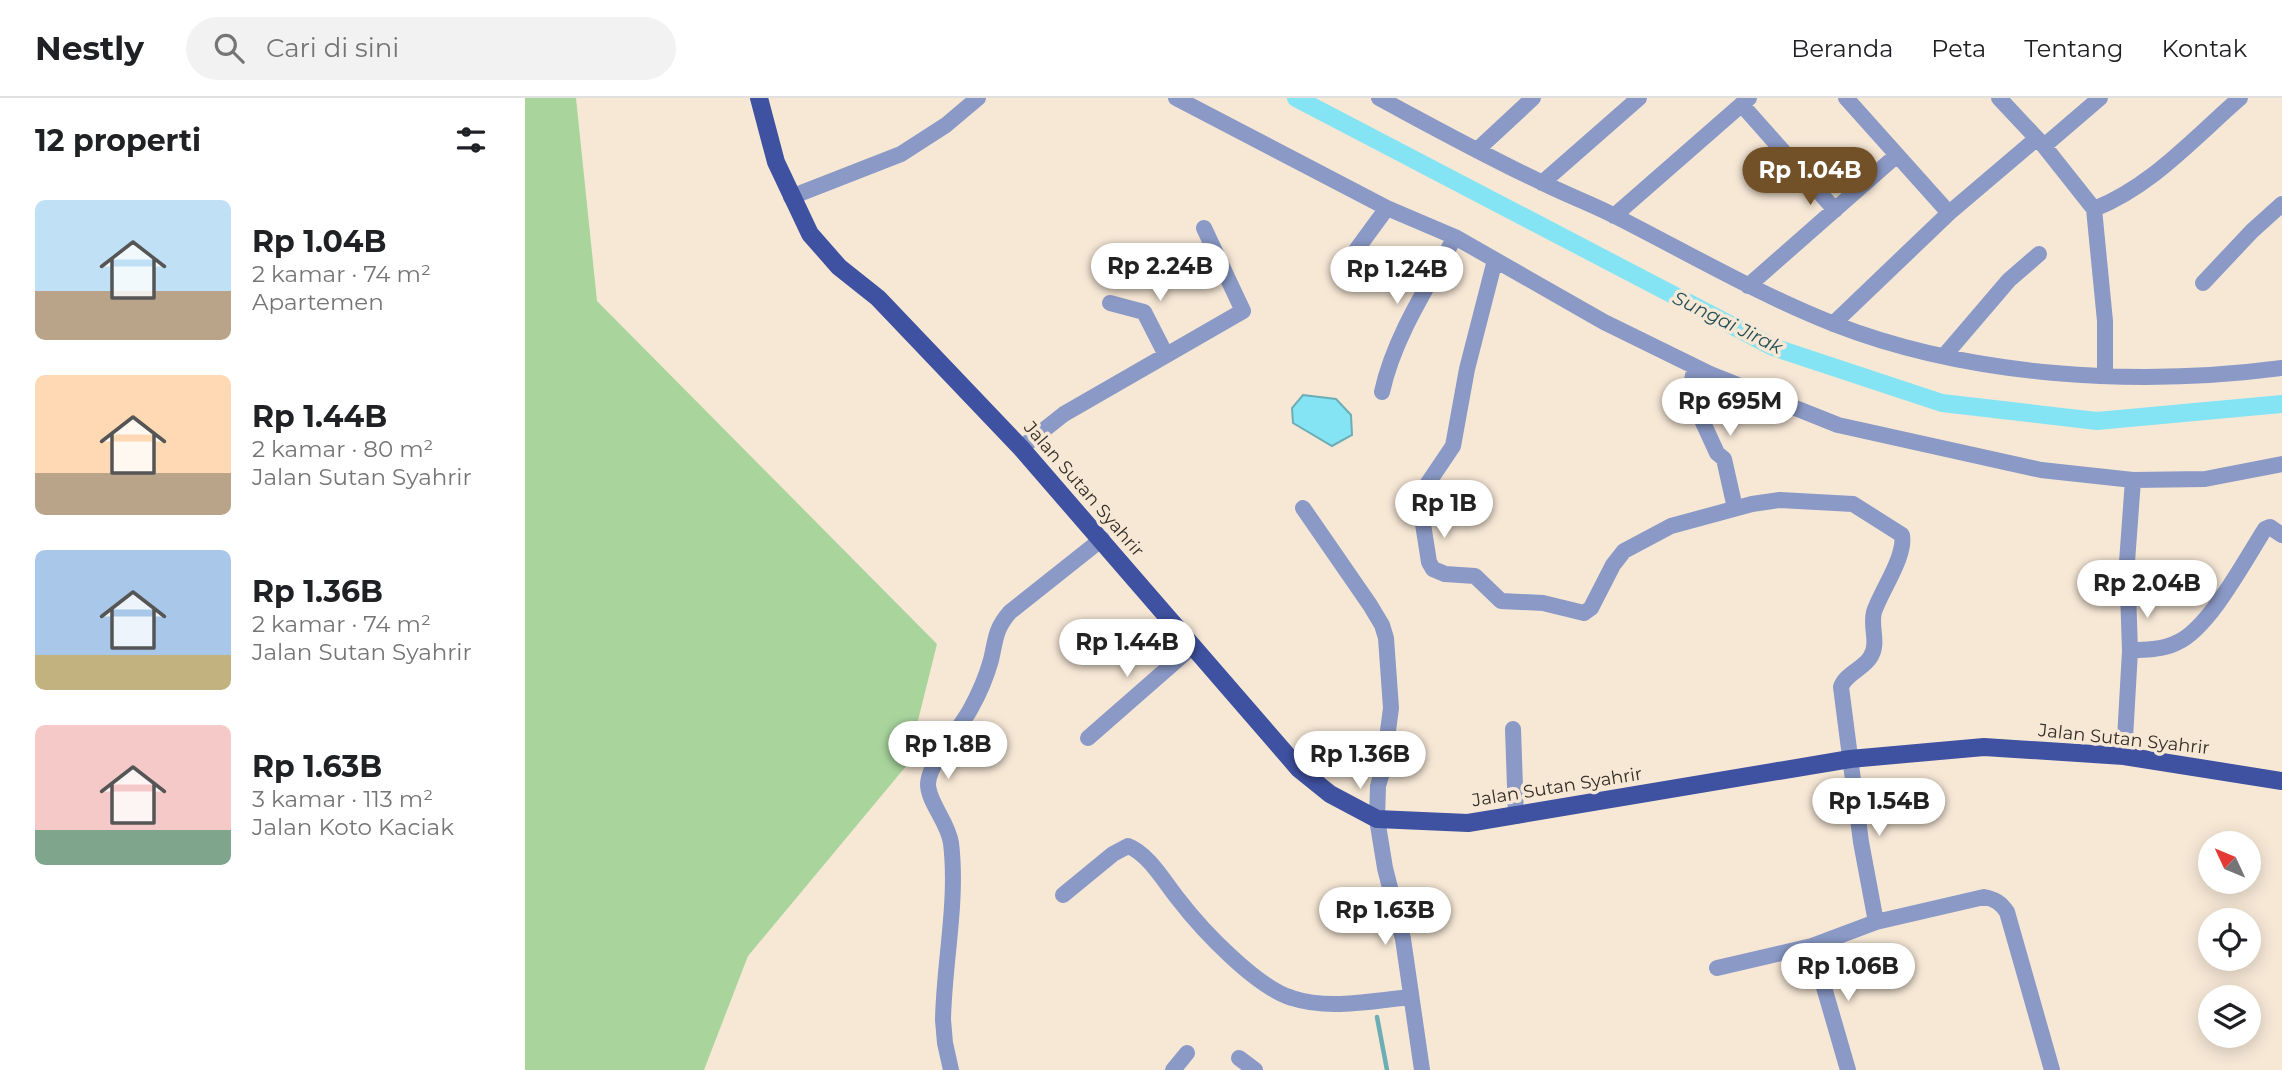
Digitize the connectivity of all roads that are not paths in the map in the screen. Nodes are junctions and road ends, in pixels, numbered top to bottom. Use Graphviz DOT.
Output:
graph roads {
  1 [pos="759,98"];
  2 [pos="978,98"];
  3 [pos="1176,98"];
  4 [pos="1379,98"];
  5 [pos="1533,98"];
  6 [pos="1639,98"];
  7 [pos="1846,98"];
  8 [pos="1999,98"];
  9 [pos="2100,98"];
  10 [pos="2240,98"];
  11 [pos="1746,101"];
  12 [pos="2040,143"];
  13 [pos="1477,150"];
  14 [pos="1897,155"];
  15 [pos="1542,183"];
  16 [pos="791,197"];
  17 [pos="2282,204"];
  18 [pos="1387,208"];
  19 [pos="2094,209"];
  20 [pos="1835,210"];
  21 [pos="1949,213"];
  22 [pos="1614,216"];
  23 [pos="1204,228"];
  24 [pos="1455,237"];
  25 [pos="1354,253"];
  26 [pos="2039,254"];
  27 [pos="1495,260"];
  28 [pos="2203,284"];
  29 [pos="1748,286"];
  30 [pos="1110,303"];
  31 [pos="1833,324"];
  32 [pos="1166,355"];
  33 [pos="1944,356"];
  34 [pos="1695,367"];
  35 [pos="2282,368"];
  36 [pos="2105,376"];
  37 [pos="1382,392"];
  38 [pos="1021,448"];
  39 [pos="2282,464"];
  40 [pos="2133,480"];
  41 [pos="1303,508"];
  42 [pos="1735,508"];
  43 [pos="2282,535"];
  44 [pos="1102,540"];
  45 [pos="1176,628"];
  46 [pos="1192,647"];
  47 [pos="2130,651"];
  48 [pos="1127,661"];
  49 [pos="1513,729"];
  50 [pos="1088,738"];
  51 [pos="2124,757"];
  52 [pos="1850,759"];
  53 [pos="2282,780"];
  54 [pos="1516,816"];
  55 [pos="1377,819"];
  56 [pos="1063,895"];
  57 [pos="1876,922"];
  58 [pos="1812,946"];
  59 [pos="1717,968"];
  60 [pos="1410,997"];
  61 [pos="1187,1053"];
  62 [pos="1239,1058"];
  63 [pos="951,1070"];
  64 [pos="1173,1070"];
  65 [pos="1255,1070"];
  66 [pos="1422,1070"];
  67 [pos="1848,1070"];
  68 [pos="2052,1070"];
  1 -- 16 [label="main road, Jalan Sutan Syahrir"];
  2 -- 16 [label="street"];
  3 -- 18 [label="street"];
  4 -- 13 [label="street"];
  5 -- 13 [label="street"];
  6 -- 15 [label="street"];
  7 -- 14 [label="street"];
  8 -- 12 [label="street"];
  9 -- 12 [label="street"];
  10 -- 19 [label="street"];
  11 -- 20 [label="street"];
  11 -- 22 [label="street"];
  12 -- 19 [label="street"];
  12 -- 21 [label="street"];
  13 -- 15 [label="street"];
  14 -- 20 [label="street"];
  14 -- 21 [label="street"];
  15 -- 22 [label="street"];
  16 -- 38 [label="main road, Jalan Sutan Syahrir"];
  17 -- 28 [label="street"];
  18 -- 24 [label="street"];
  18 -- 25 [label="street"];
  19 -- 36 [label="street"];
  20 -- 29 [label="street"];
  21 -- 31 [label="street"];
  22 -- 29 [label="street"];
  23 -- 32 [label="street"];
  24 -- 27 [label="street"];
  24 -- 37 [label="street"];
  26 -- 33 [label="street"];
  27 -- 34 [label="street"];
  27 -- 42 [label="street"];
  29 -- 31 [label="street"];
  30 -- 32 [label="street"];
  31 -- 33 [label="street"];
  32 -- 38 [label="street"];
  33 -- 36 [label="street"];
  34 -- 40 [label="street"];
  34 -- 42 [label="street"];
  35 -- 36 [label="street"];
  38 -- 44 [label="main road, Jalan Sutan Syahrir"];
  39 -- 40 [label="street"];
  40 -- 47 [label="street"];
  41 -- 55 [label="street"];
  42 -- 52 [label="street"];
  43 -- 47 [label="street"];
  44 -- 45 [label="main road, Jalan Sutan Syahrir"];
  44 -- 63 [label="street"];
  45 -- 46 [label="main road, Jalan Sutan Syahrir"];
  45 -- 48 [label="street"];
  46 -- 50 [label="street"];
  46 -- 55 [label="main road, Jalan Sutan Syahrir"];
  47 -- 51 [label="street"];
  49 -- 54 [label="street"];
  51 -- 52 [label="main road, Jalan Sutan Syahrir"];
  51 -- 53 [label="main road, Jalan Sutan Syahrir"];
  52 -- 54 [label="main road, Jalan Sutan Syahrir"];
  52 -- 57 [label="street"];
  54 -- 55 [label="main road, Jalan Sutan Syahrir"];
  55 -- 60 [label="street"];
  56 -- 60 [label="street"];
  57 -- 58 [label="street"];
  57 -- 68 [label="street"];
  58 -- 59 [label="street"];
  58 -- 67 [label="street"];
  60 -- 66 [label="street"];
  61 -- 64 [label="street"];
  62 -- 65 [label="street"];
}
